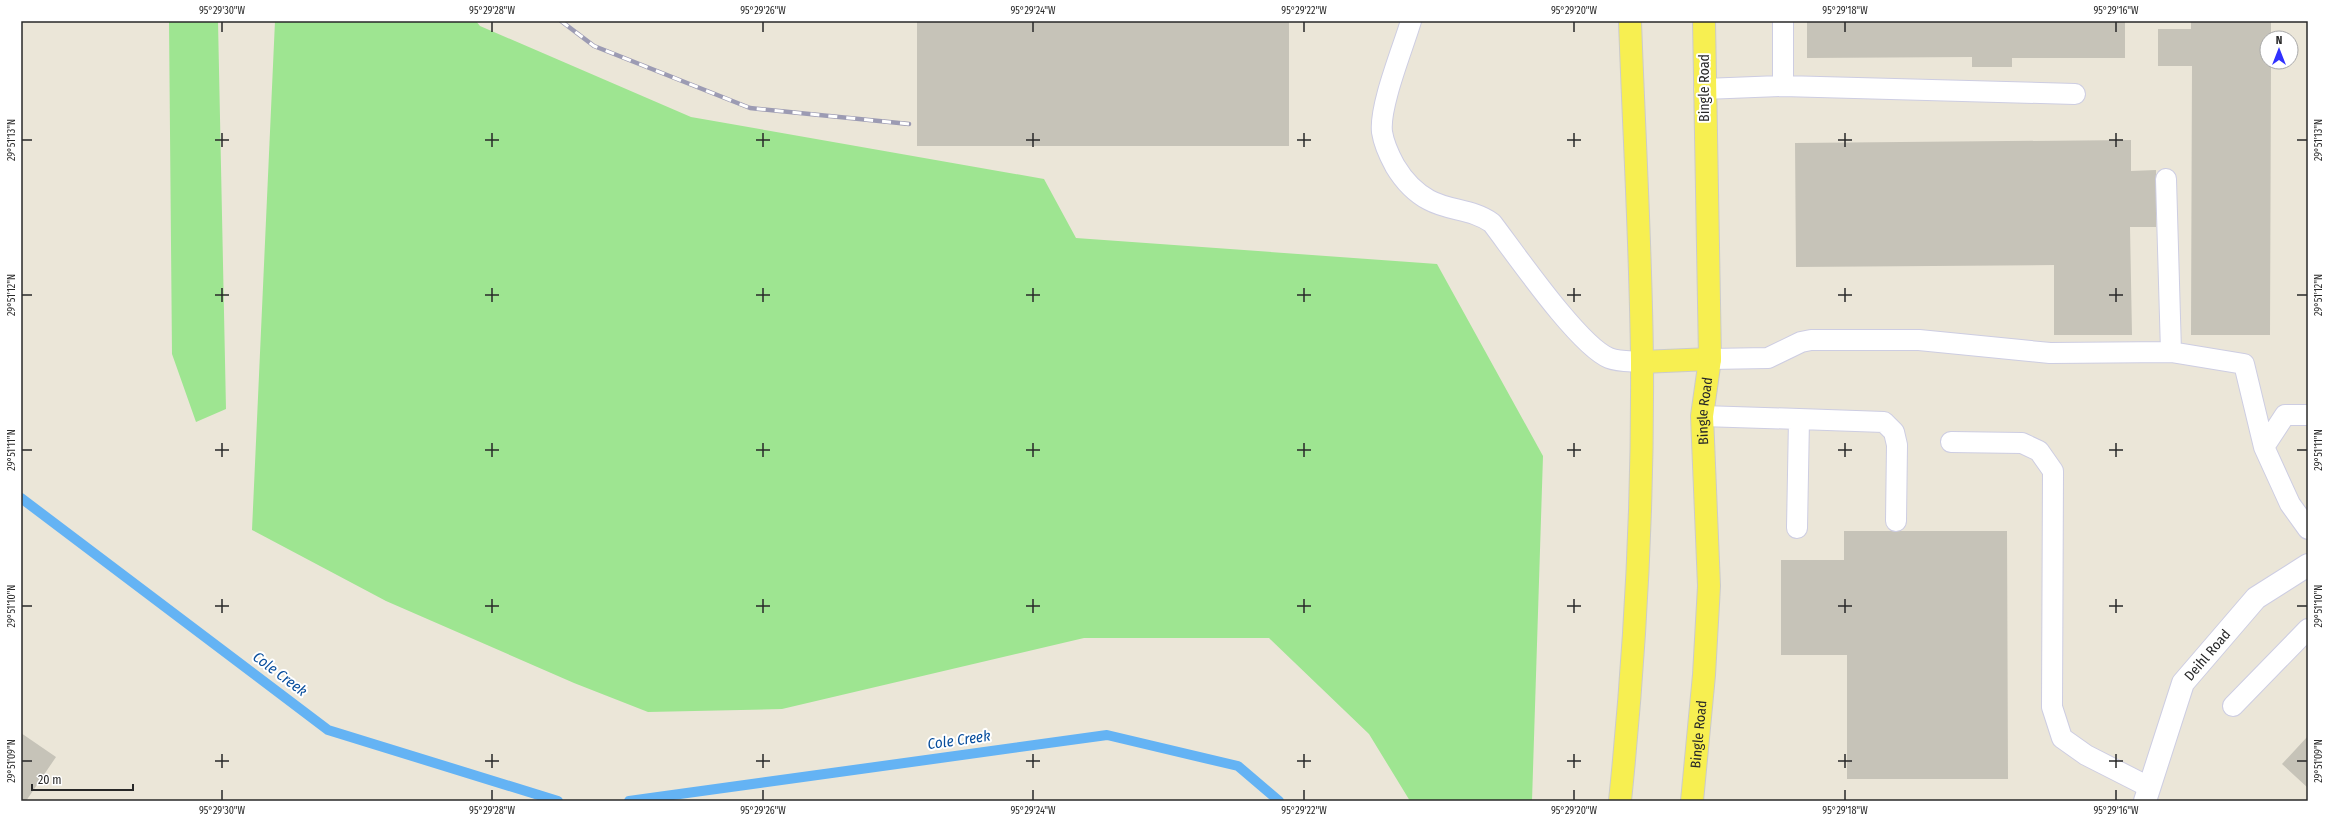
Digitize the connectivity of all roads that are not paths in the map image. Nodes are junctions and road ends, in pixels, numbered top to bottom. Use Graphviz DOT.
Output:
graph roads {
  1 [pos="1411,21"];
  2 [pos="1630,21"];
  3 [pos="1704,21"];
  4 [pos="1783,21"];
  5 [pos="1783,86"];
  6 [pos="1704,89"];
  7 [pos="2074,94"];
  8 [pos="2166,179"];
  9 [pos="2172,352"];
  10 [pos="1710,358"];
  11 [pos="1642,362"];
  12 [pos="2308,415"];
  13 [pos="1702,416"];
  14 [pos="1799,419"];
  15 [pos="1951,442"];
  16 [pos="2264,447"];
  17 [pos="1896,521"];
  18 [pos="1797,528"];
  19 [pos="2308,529"];
  20 [pos="2308,565"];
  21 [pos="2308,629"];
  22 [pos="2233,706"];
  23 [pos="2147,794"];
  24 [pos="1620,801"];
  25 [pos="1692,801"];
  1 -- 11 [label="lane"];
  2 -- 11 [label="main road"];
  3 -- 6 [label="main road, Bingle Road"];
  4 -- 5 [label="lane"];
  5 -- 6 [label="lane"];
  5 -- 7 [label="lane"];
  6 -- 10 [label="main road, Bingle Road"];
  8 -- 9 [label="lane"];
  9 -- 10 [label="lane"];
  9 -- 16 [label="lane"];
  10 -- 11 [label="main road"];
  10 -- 13 [label="main road, Bingle Road"];
  11 -- 24 [label="main road"];
  12 -- 16 [label="lane"];
  13 -- 14 [label="lane"];
  13 -- 25 [label="main road, Bingle Road"];
  14 -- 17 [label="lane"];
  14 -- 18 [label="lane"];
  15 -- 23 [label="lane"];
  16 -- 19 [label="lane"];
  20 -- 23 [label="street, Deihl Road"];
  21 -- 22 [label="lane"];
}
